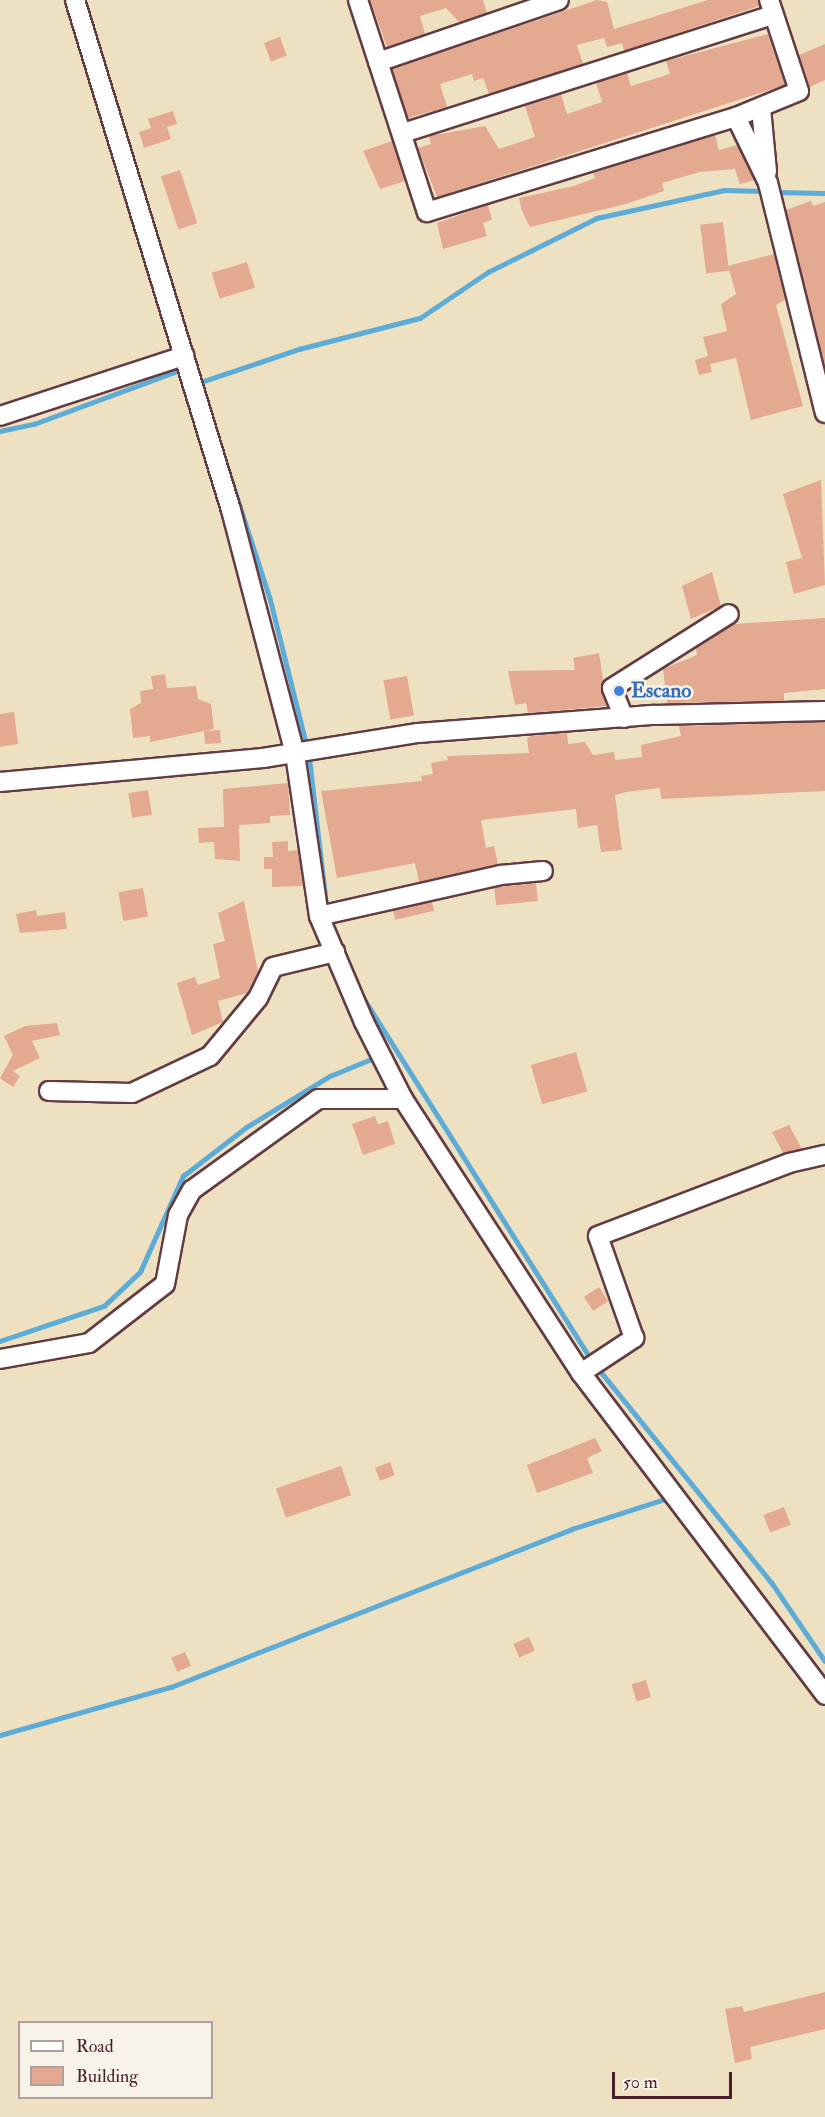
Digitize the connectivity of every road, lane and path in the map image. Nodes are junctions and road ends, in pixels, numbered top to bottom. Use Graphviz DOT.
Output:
graph roads {
  1 [pos="75,0"];
  2 [pos="358,0"];
  3 [pos="560,0"];
  4 [pos="771,8"];
  5 [pos="378,62"];
  6 [pos="761,108"];
  7 [pos="736,117"];
  8 [pos="403,133"];
  9 [pos="768,183"];
  10 [pos="184,356"];
  11 [pos="819,357"];
  12 [pos="825,413"];
  13 [pos="0,416"];
  14 [pos="729,614"];
  15 [pos="825,711"];
  16 [pos="624,718"];
  17 [pos="295,754"];
  18 [pos="0,782"];
  19 [pos="543,871"];
  20 [pos="320,916"];
  21 [pos="334,952"];
  22 [pos="49,1091"];
  23 [pos="403,1099"];
  24 [pos="825,1155"];
  25 [pos="0,1359"];
  26 [pos="581,1373"];
  27 [pos="825,1695"];
  1 -- 10 [label="street"];
  2 -- 5 [label="street"];
  3 -- 5 [label="street"];
  4 -- 6 [label="street"];
  4 -- 8 [label="street"];
  5 -- 8 [label="street"];
  6 -- 7 [label="street"];
  6 -- 9 [label="street"];
  7 -- 8 [label="street"];
  7 -- 9 [label="street"];
  9 -- 11 [label="street"];
  10 -- 13 [label="street"];
  10 -- 17 [label="street"];
  11 -- 12 [label="street"];
  14 -- 16 [label="street"];
  15 -- 16 [label="street"];
  16 -- 17 [label="street"];
  17 -- 18 [label="street"];
  17 -- 20 [label="street"];
  19 -- 20 [label="street"];
  20 -- 21 [label="street"];
  21 -- 22 [label="street"];
  21 -- 23 [label="street"];
  23 -- 25 [label="street"];
  23 -- 26 [label="street"];
  24 -- 26 [label="street"];
  26 -- 27 [label="street"];
}
